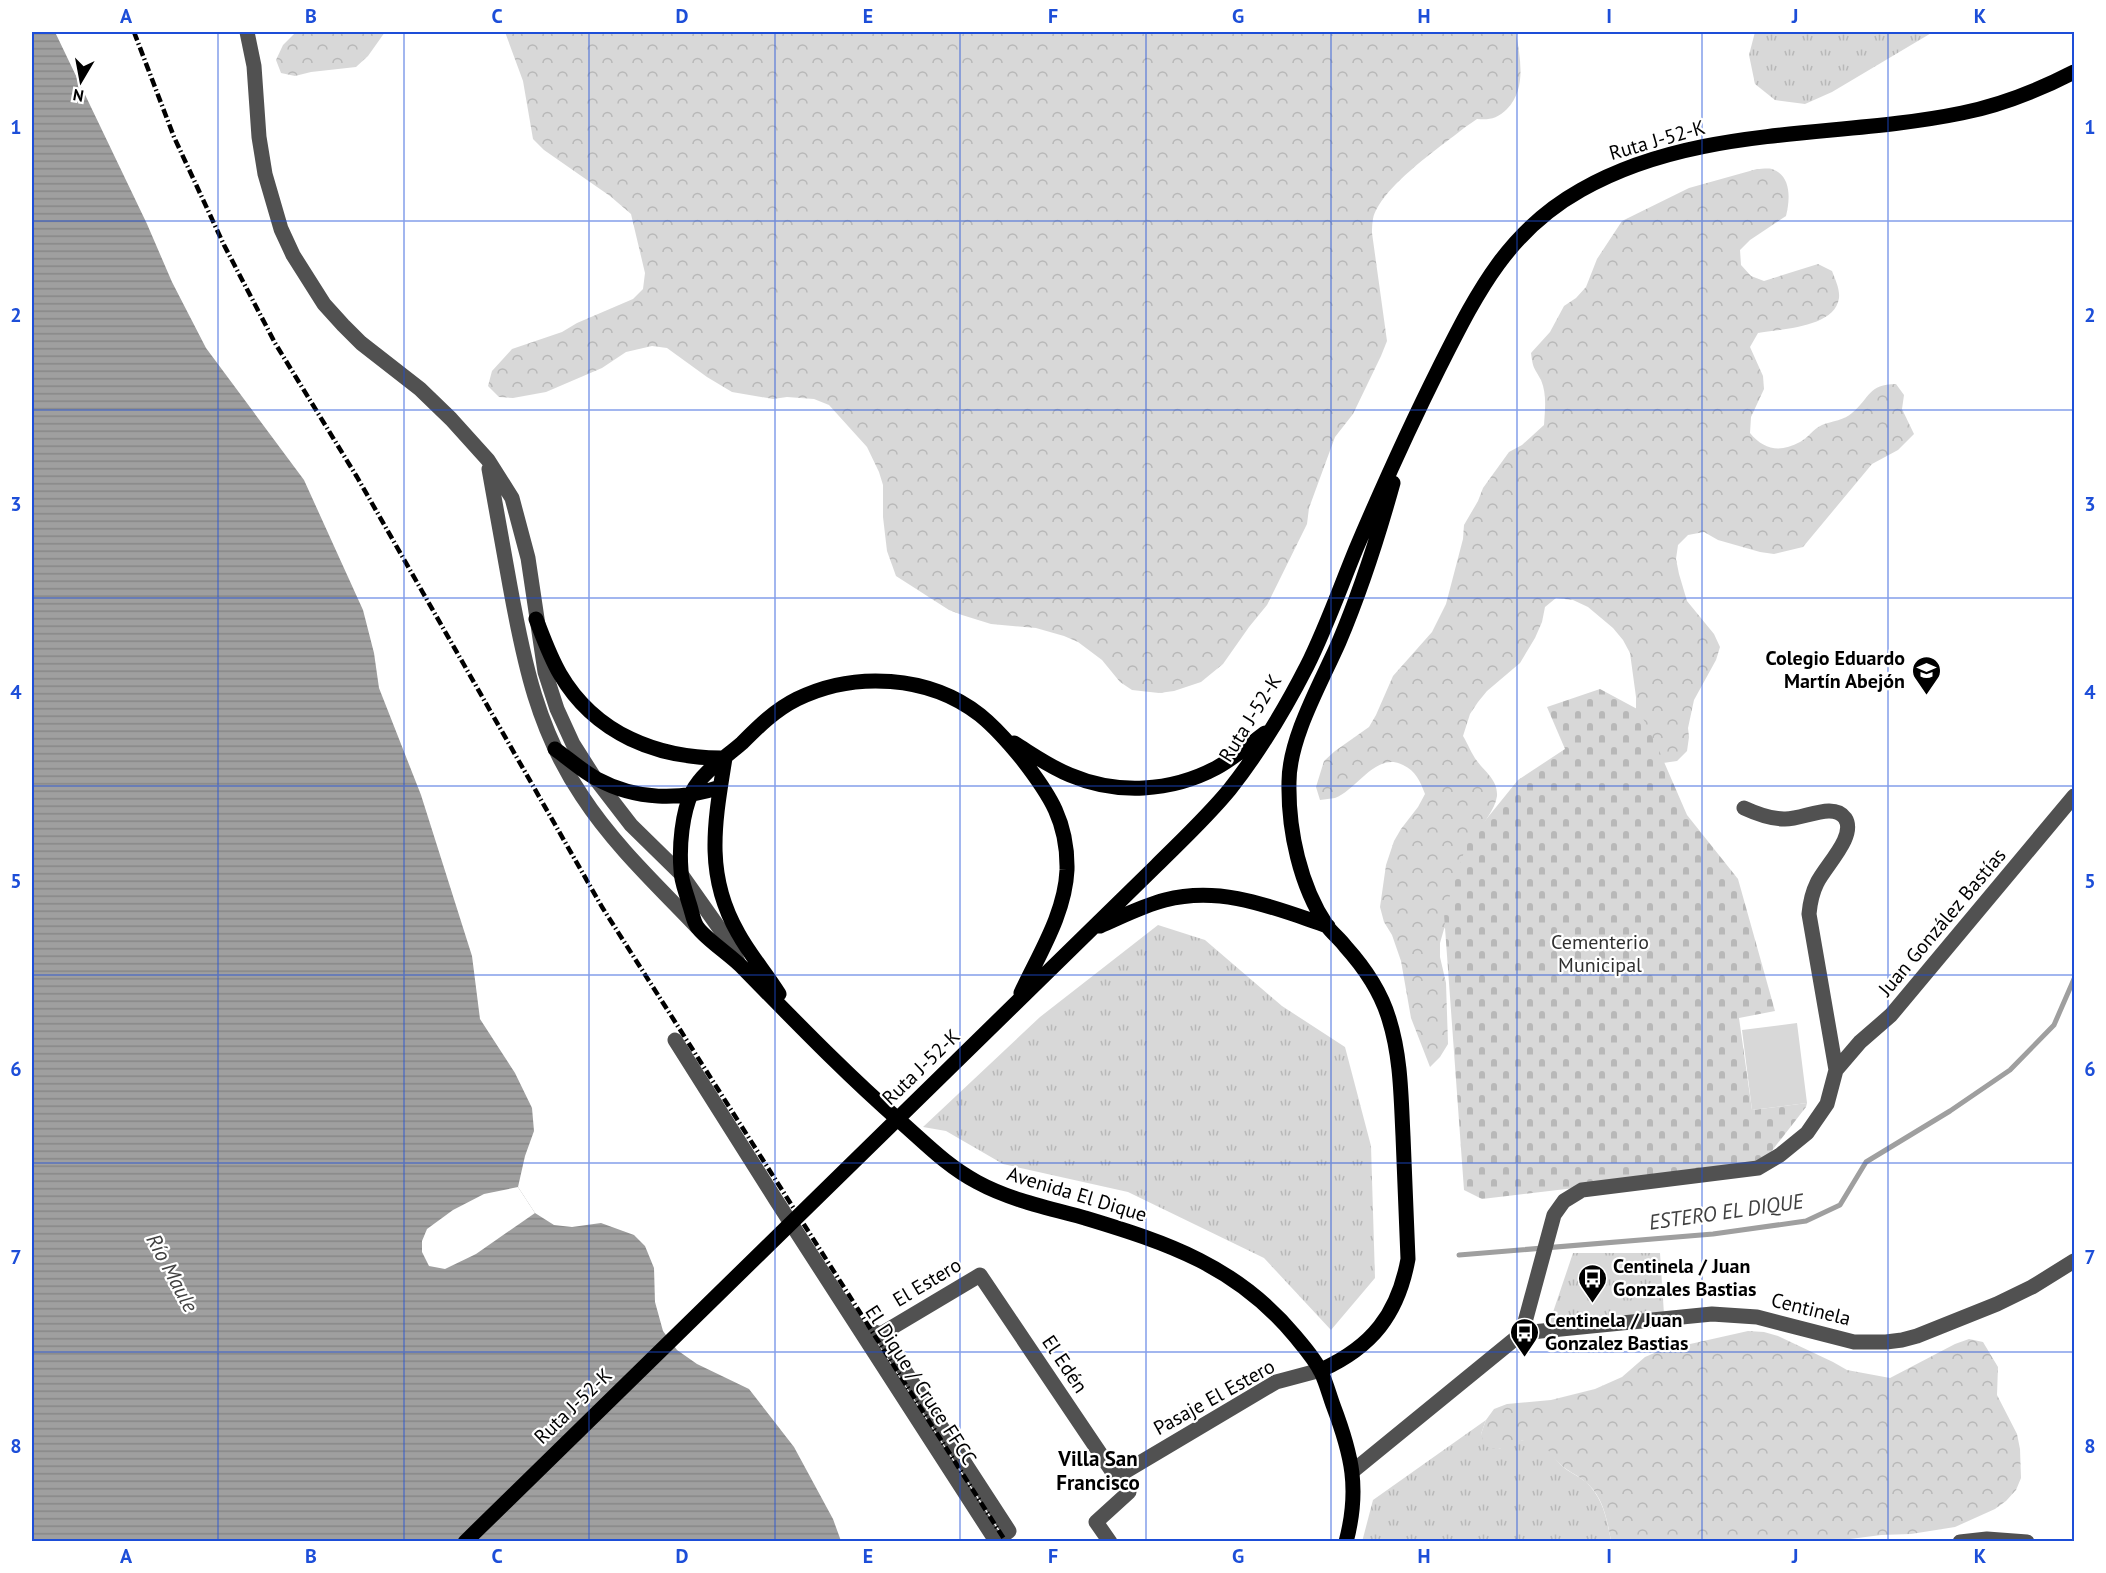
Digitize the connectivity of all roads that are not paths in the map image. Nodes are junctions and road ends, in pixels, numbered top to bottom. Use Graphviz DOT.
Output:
graph roads {
  1 [pos="247,32"];
  2 [pos="2074,72"];
  3 [pos="1402,445"];
  4 [pos="488,460"];
  5 [pos="536,619"];
  6 [pos="1274,726"];
  7 [pos="1007,739"];
  8 [pos="555,749"];
  9 [pos="725,758"];
  10 [pos="594,777"];
  11 [pos="720,787"];
  12 [pos="690,795"];
  13 [pos="2074,796"];
  14 [pos="1744,808"];
  15 [pos="681,874"];
  16 [pos="1328,926"];
  17 [pos="696,927"];
  18 [pos="1091,930"];
  19 [pos="738,962"];
  20 [pos="1016,1004"];
  21 [pos="802,1029"];
  22 [pos="675,1040"];
  23 [pos="1836,1070"];
  24 [pos="2074,1261"];
  25 [pos="980,1275"];
  26 [pos="1522,1333"];
  27 [pos="881,1334"];
  28 [pos="864,1335"];
  29 [pos="1320,1370"];
  30 [pos="1353,1471"];
  31 [pos="1116,1477"];
  32 [pos="465,1542"];
  33 [pos="1110,1542"];
  34 [pos="1346,1542"];
  35 [pos="1960,1542"];
  36 [pos="2026,1542"];
  1 -- 4 [label="street"];
  2 -- 3 [label="main road, Ruta J-52-K"];
  3 -- 6 [label="main road, Ruta J-52-K"];
  3 -- 16 [label="main road"];
  4 -- 5 [label="street"];
  4 -- 8 [label="street"];
  5 -- 9 [label="main road"];
  5 -- 10 [label="street"];
  6 -- 7 [label="main road"];
  6 -- 18 [label="main road, Ruta J-52-K"];
  7 -- 9 [label="main road"];
  7 -- 20 [label="main road"];
  8 -- 10 [label="main road"];
  8 -- 17 [label="street"];
  9 -- 11 [label="main road"];
  9 -- 12 [label="main road"];
  10 -- 12 [label="main road"];
  10 -- 15 [label="street"];
  11 -- 12 [label="main road"];
  11 -- 21 [label="main road"];
  12 -- 15 [label="main road"];
  13 -- 23 [label="street, Juan González Bastías"];
  14 -- 23 [label="street, Juan González Bastías"];
  15 -- 17 [label="main road"];
  15 -- 19 [label="street"];
  16 -- 18 [label="main road"];
  16 -- 29 [label="main road"];
  17 -- 19 [label="main road, Avenida El Dique"];
  18 -- 20 [label="main road, Ruta J-52-K"];
  19 -- 21 [label="main road, Avenida El Dique"];
  20 -- 32 [label="main road, Ruta J-52-K"];
  21 -- 29 [label="main road, Avenida El Dique"];
  22 -- 28 [label="street, El Dique / Cruce FFCC"];
  23 -- 26 [label="street, Juan González Bastías"];
  24 -- 26 [label="street, Centinela"];
  25 -- 27 [label="street, El Estero"];
  25 -- 31 [label="street, El Edén"];
  26 -- 30 [label="street"];
  27 -- 28 [label="street, El Estero"];
  27 -- 28 [label="street, El Dique / Cruce FFCC"];
  29 -- 30 [label="main road, Avenida El Dique"];
  29 -- 31 [label="street, Pasaje El Estero"];
  30 -- 34 [label="main road, Avenida El Dique"];
  31 -- 33 [label="street"];
  35 -- 36 [label="street"];
}
